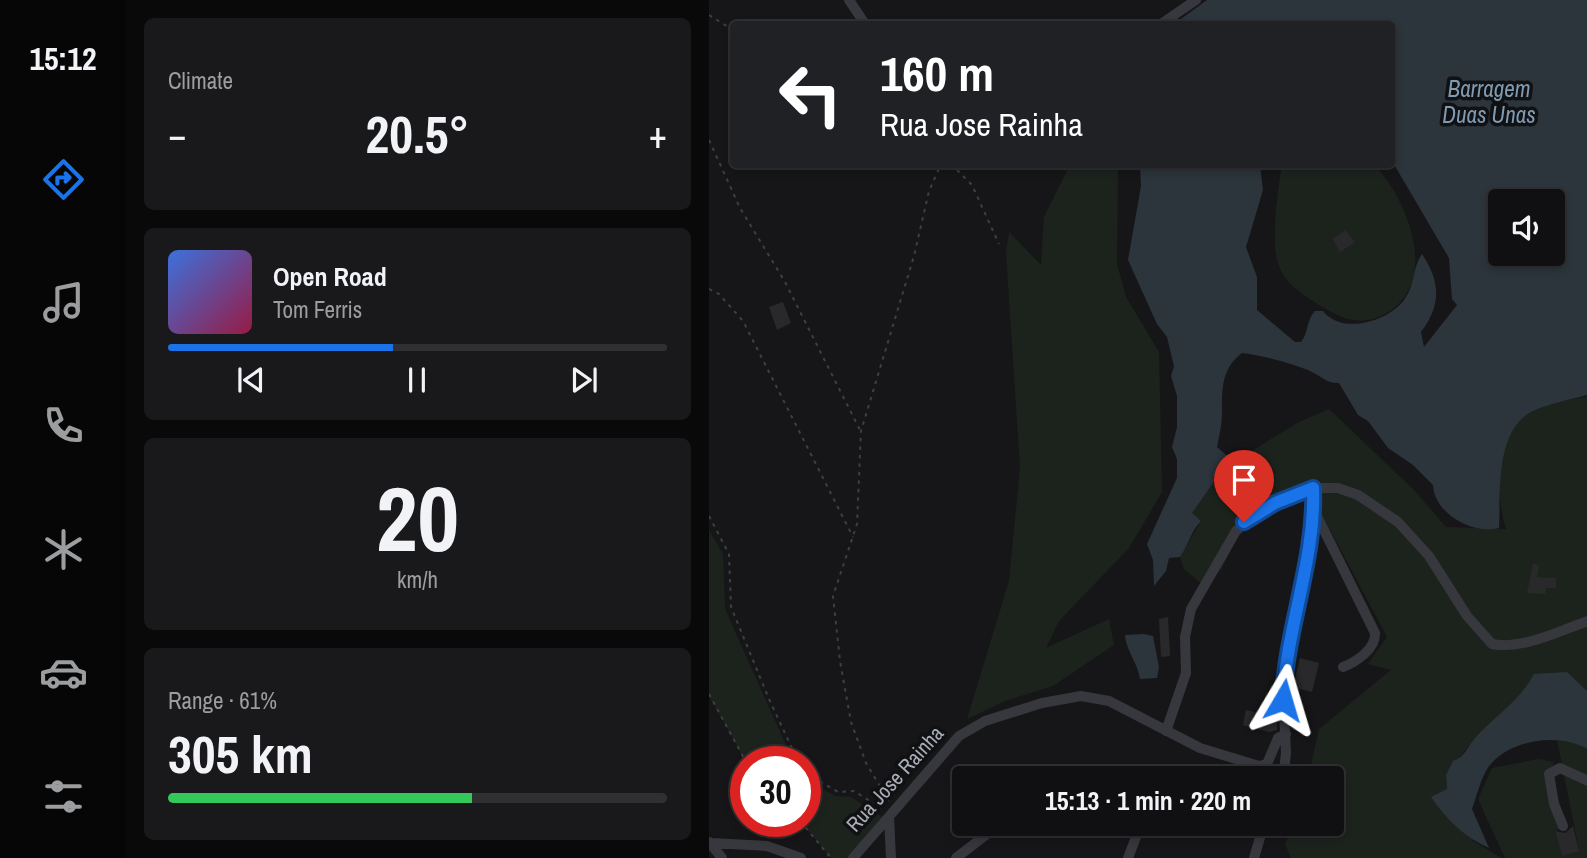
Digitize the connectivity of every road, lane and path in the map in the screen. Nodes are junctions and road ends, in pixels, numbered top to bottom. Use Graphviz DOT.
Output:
graph roads {
  1 [pos="848,0"];
  2 [pos="1196,0"];
  3 [pos="709,15"];
  4 [pos="863,21"];
  5 [pos="1165,21"];
  6 [pos="730,28"];
  7 [pos="709,140"];
  8 [pos="939,168"];
  9 [pos="955,168"];
  10 [pos="998,244"];
  11 [pos="709,289"];
  12 [pos="861,432"];
  13 [pos="1313,488"];
  14 [pos="1314,510"];
  15 [pos="709,516"];
  16 [pos="853,538"];
  17 [pos="1587,621"];
  18 [pos="1343,667"];
  19 [pos="709,694"];
  20 [pos="1166,731"];
  21 [pos="1286,734"];
  22 [pos="737,746"];
  23 [pos="791,746"];
  24 [pos="1284,766"];
  25 [pos="1587,780"];
  26 [pos="821,782"];
  27 [pos="892,814"];
  28 [pos="1563,826"];
  29 [pos="984,836"];
  30 [pos="1136,836"];
  31 [pos="1260,836"];
  32 [pos="813,837"];
  33 [pos="710,842"];
  34 [pos="722,858"];
  35 [pos="801,858"];
  36 [pos="831,858"];
  37 [pos="853,858"];
  38 [pos="891,858"];
  39 [pos="956,858"];
  40 [pos="1128,858"];
  41 [pos="1254,858"];
  1 -- 4 [label="street"];
  2 -- 5 [label="street"];
  3 -- 6 [label="path"];
  7 -- 12 [label="path"];
  8 -- 12 [label="path"];
  9 -- 10 [label="path"];
  11 -- 16 [label="path"];
  12 -- 16 [label="path"];
  13 -- 14 [label="street"];
  13 -- 17 [label="street"];
  13 -- 20 [label="street"];
  14 -- 18 [label="street"];
  14 -- 21 [label="street"];
  15 -- 23 [label="path"];
  16 -- 27 [label="path"];
  19 -- 22 [label="path"];
  20 -- 21 [label="street, Rua Jose Rainha"];
  20 -- 27 [label="street, Rua Jose Rainha"];
  21 -- 24 [label="street"];
  25 -- 28 [label="street"];
  26 -- 27 [label="path"];
  27 -- 37 [label="street, Rua Jose Rainha"];
  27 -- 38 [label="street"];
  29 -- 39 [label="street"];
  30 -- 40 [label="street"];
  31 -- 41 [label="street"];
  32 -- 36 [label="path"];
  33 -- 34 [label="street"];
  33 -- 35 [label="street"];
}
